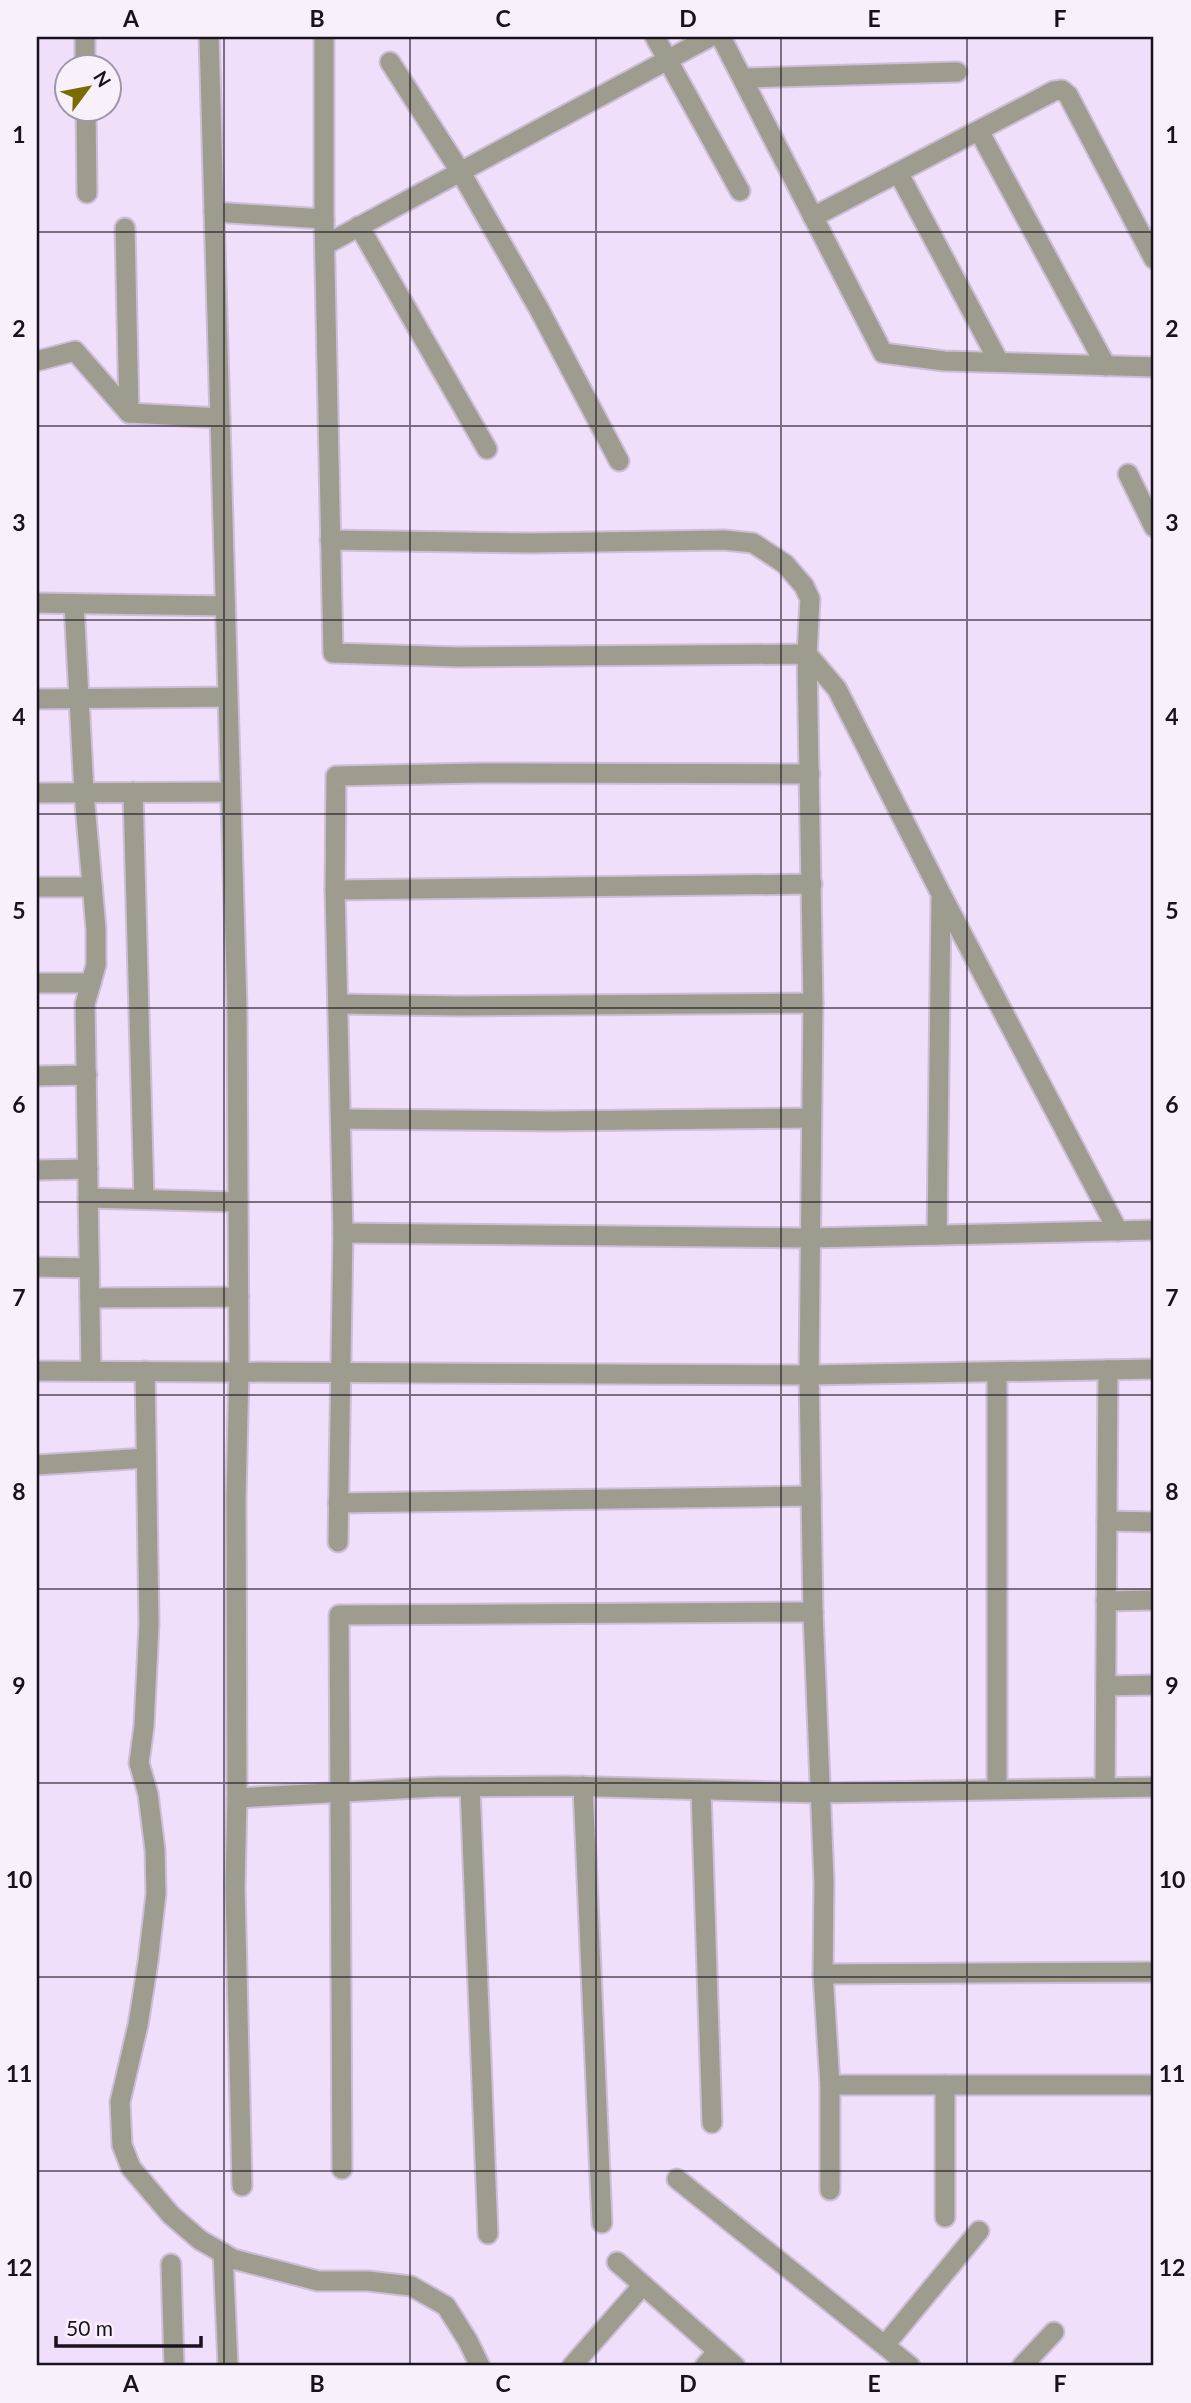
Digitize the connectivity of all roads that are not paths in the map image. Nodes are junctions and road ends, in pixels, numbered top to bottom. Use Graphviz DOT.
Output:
graph roads {
  1 [pos="209,37"];
  2 [pos="655,37"];
  3 [pos="710,37"];
  4 [pos="721,37"];
  5 [pos="329,40"];
  6 [pos="668,60"];
  7 [pos="390,62"];
  8 [pos="957,72"];
  9 [pos="744,78"];
  10 [pos="86,122"];
  11 [pos="979,131"];
  12 [pos="460,171"];
  13 [pos="899,174"];
  14 [pos="740,191"];
  15 [pos="87,193"];
  16 [pos="214,212"];
  17 [pos="813,217"];
  18 [pos="324,219"];
  19 [pos="359,226"];
  20 [pos="125,228"];
  21 [pos="324,245"];
  22 [pos="1154,259"];
  23 [pos="37,360"];
  24 [pos="999,362"];
  25 [pos="1105,366"];
  26 [pos="1154,367"];
  27 [pos="129,413"];
  28 [pos="220,418"];
  29 [pos="487,449"];
  30 [pos="619,461"];
  31 [pos="1128,474"];
  32 [pos="1154,527"];
  33 [pos="330,540"];
  34 [pos="37,603"];
  35 [pos="74,604"];
  36 [pos="225,606"];
  37 [pos="807,654"];
  38 [pos="227,697"];
  39 [pos="37,699"];
  40 [pos="79,699"];
  41 [pos="810,774"];
  42 [pos="132,792"];
  43 [pos="230,792"];
  44 [pos="37,793"];
  45 [pos="84,793"];
  46 [pos="812,884"];
  47 [pos="37,887"];
  48 [pos="92,887"];
  49 [pos="335,890"];
  50 [pos="941,894"];
  51 [pos="37,983"];
  52 [pos="91,983"];
  53 [pos="813,1003"];
  54 [pos="339,1004"];
  55 [pos="87,1075"];
  56 [pos="37,1076"];
  57 [pos="811,1118"];
  58 [pos="341,1119"];
  59 [pos="88,1169"];
  60 [pos="37,1170"];
  61 [pos="88,1198"];
  62 [pos="144,1199"];
  63 [pos="238,1202"];
  64 [pos="1154,1230"];
  65 [pos="1118,1231"];
  66 [pos="342,1233"];
  67 [pos="937,1236"];
  68 [pos="810,1238"];
  69 [pos="37,1267"];
  70 [pos="89,1268"];
  71 [pos="239,1297"];
  72 [pos="90,1298"];
  73 [pos="1154,1369"];
  74 [pos="1108,1370"];
  75 [pos="37,1371"];
  76 [pos="91,1371"];
  77 [pos="145,1371"];
  78 [pos="239,1371"];
  79 [pos="341,1372"];
  80 [pos="998,1372"];
  81 [pos="809,1375"];
  82 [pos="146,1458"];
  83 [pos="37,1465"];
  84 [pos="811,1496"];
  85 [pos="338,1503"];
  86 [pos="1107,1521"];
  87 [pos="1154,1522"];
  88 [pos="338,1542"];
  89 [pos="1154,1600"];
  90 [pos="1106,1601"];
  91 [pos="813,1612"];
  92 [pos="1154,1685"];
  93 [pos="1106,1686"];
  94 [pos="583,1786"];
  95 [pos="470,1787"];
  96 [pos="1105,1787"];
  97 [pos="1154,1787"];
  98 [pos="997,1789"];
  99 [pos="701,1790"];
  100 [pos="821,1793"];
  101 [pos="341,1794"];
  102 [pos="237,1798"];
  103 [pos="1154,1972"];
  104 [pos="824,1973"];
  105 [pos="830,2085"];
  106 [pos="945,2085"];
  107 [pos="1154,2085"];
  108 [pos="712,2123"];
  109 [pos="342,2169"];
  110 [pos="677,2179"];
  111 [pos="242,2186"];
  112 [pos="830,2190"];
  113 [pos="945,2217"];
  114 [pos="602,2223"];
  115 [pos="979,2231"];
  116 [pos="488,2234"];
  117 [pos="223,2253"];
  118 [pos="617,2262"];
  119 [pos="171,2263"];
  120 [pos="643,2285"];
  121 [pos="1054,2332"];
  122 [pos="885,2345"];
  123 [pos="718,2351"];
  124 [pos="174,2366"];
  125 [pos="228,2366"];
  126 [pos="480,2366"];
  127 [pos="572,2366"];
  128 [pos="705,2366"];
  129 [pos="735,2366"];
  130 [pos="910,2366"];
  131 [pos="1022,2366"];
  1 -- 16 [label="street"];
  2 -- 6 [label="street"];
  3 -- 6 [label="street"];
  4 -- 9 [label="street"];
  5 -- 18 [label="street"];
  6 -- 12 [label="street"];
  6 -- 14 [label="street"];
  7 -- 12 [label="street"];
  8 -- 9 [label="street"];
  9 -- 17 [label="street"];
  10 -- 15 [label="street"];
  11 -- 13 [label="street"];
  11 -- 22 [label="street"];
  11 -- 25 [label="street"];
  12 -- 19 [label="street"];
  12 -- 30 [label="street"];
  13 -- 17 [label="street"];
  13 -- 24 [label="street"];
  16 -- 18 [label="street"];
  16 -- 28 [label="street"];
  17 -- 24 [label="street"];
  18 -- 21 [label="street"];
  19 -- 21 [label="street"];
  19 -- 29 [label="street"];
  20 -- 27 [label="street"];
  21 -- 33 [label="street"];
  23 -- 27 [label="street"];
  24 -- 25 [label="street"];
  25 -- 26 [label="street"];
  27 -- 28 [label="street"];
  28 -- 36 [label="street"];
  31 -- 32 [label="street"];
  33 -- 37 [label="street"];
  33 -- 37 [label="street"];
  34 -- 35 [label="street"];
  35 -- 36 [label="street"];
  35 -- 40 [label="street"];
  36 -- 38 [label="street"];
  37 -- 41 [label="street"];
  37 -- 50 [label="street"];
  38 -- 40 [label="street"];
  38 -- 43 [label="street"];
  39 -- 40 [label="street"];
  40 -- 45 [label="street"];
  41 -- 46 [label="street"];
  41 -- 49 [label="street"];
  42 -- 43 [label="street"];
  42 -- 45 [label="street"];
  42 -- 62 [label="street"];
  43 -- 63 [label="street"];
  44 -- 45 [label="street"];
  45 -- 48 [label="street"];
  46 -- 49 [label="street"];
  46 -- 53 [label="street"];
  47 -- 48 [label="street"];
  48 -- 52 [label="street"];
  49 -- 54 [label="street"];
  50 -- 65 [label="street"];
  50 -- 67 [label="street"];
  51 -- 52 [label="street"];
  52 -- 55 [label="street"];
  53 -- 54 [label="street"];
  53 -- 57 [label="street"];
  54 -- 58 [label="street"];
  55 -- 56 [label="street"];
  55 -- 59 [label="street"];
  57 -- 58 [label="street"];
  57 -- 68 [label="street"];
  58 -- 66 [label="street"];
  59 -- 60 [label="street"];
  59 -- 61 [label="street"];
  61 -- 62 [label="street"];
  61 -- 70 [label="street"];
  62 -- 63 [label="street"];
  63 -- 71 [label="street"];
  64 -- 65 [label="street"];
  65 -- 67 [label="street"];
  66 -- 68 [label="street"];
  66 -- 79 [label="street"];
  67 -- 68 [label="street"];
  68 -- 81 [label="street"];
  69 -- 70 [label="street"];
  70 -- 72 [label="street"];
  71 -- 72 [label="street"];
  71 -- 78 [label="street"];
  72 -- 76 [label="street"];
  73 -- 74 [label="street"];
  74 -- 80 [label="street"];
  74 -- 86 [label="street"];
  75 -- 76 [label="street"];
  76 -- 77 [label="street"];
  77 -- 78 [label="street"];
  77 -- 82 [label="street"];
  78 -- 79 [label="street"];
  78 -- 102 [label="street"];
  79 -- 81 [label="street"];
  79 -- 85 [label="street"];
  80 -- 81 [label="street"];
  80 -- 98 [label="street"];
  81 -- 84 [label="street"];
  82 -- 83 [label="street"];
  82 -- 117 [label="street"];
  84 -- 85 [label="street"];
  84 -- 91 [label="street"];
  85 -- 88 [label="street"];
  86 -- 87 [label="street"];
  86 -- 90 [label="street"];
  89 -- 90 [label="street"];
  90 -- 93 [label="street"];
  91 -- 100 [label="street"];
  91 -- 101 [label="street"];
  92 -- 93 [label="street"];
  93 -- 96 [label="street"];
  94 -- 95 [label="street"];
  94 -- 99 [label="street"];
  94 -- 114 [label="street"];
  95 -- 101 [label="street"];
  95 -- 116 [label="street"];
  96 -- 97 [label="street"];
  96 -- 98 [label="street"];
  98 -- 100 [label="street"];
  99 -- 100 [label="street"];
  99 -- 108 [label="street"];
  100 -- 104 [label="street"];
  101 -- 102 [label="street"];
  101 -- 109 [label="street"];
  102 -- 111 [label="street"];
  103 -- 104 [label="street"];
  104 -- 105 [label="street"];
  105 -- 106 [label="street"];
  105 -- 112 [label="street"];
  106 -- 107 [label="street"];
  106 -- 113 [label="street"];
  110 -- 122 [label="street"];
  115 -- 122 [label="street"];
  117 -- 125 [label="street"];
  117 -- 126 [label="street"];
  118 -- 120 [label="street"];
  119 -- 124 [label="street"];
  120 -- 123 [label="street"];
  120 -- 127 [label="street"];
  121 -- 131 [label="street"];
  122 -- 130 [label="street"];
  123 -- 128 [label="street"];
  123 -- 129 [label="street"];
}
